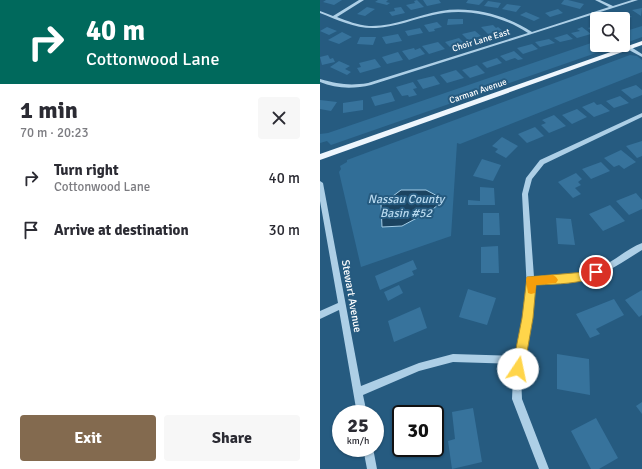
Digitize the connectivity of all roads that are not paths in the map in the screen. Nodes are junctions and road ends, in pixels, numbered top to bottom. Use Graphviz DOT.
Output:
graph roads {
  1 [pos="362,0"];
  2 [pos="597,0"];
  3 [pos="636,0"];
  4 [pos="612,7"];
  5 [pos="320,12"];
  6 [pos="334,17"];
  7 [pos="531,33"];
  8 [pos="642,43"];
  9 [pos="630,48"];
  10 [pos="630,49"];
  11 [pos="618,52"];
  12 [pos="642,56"];
  13 [pos="320,80"];
  14 [pos="642,115"];
  15 [pos="320,157"];
  16 [pos="320,183"];
  17 [pos="642,246"];
  18 [pos="531,280"];
  19 [pos="341,305"];
  20 [pos="320,315"];
  21 [pos="520,360"];
  22 [pos="358,392"];
  23 [pos="360,405"];
  24 [pos="370,457"];
  25 [pos="372,469"];
  26 [pos="544,469"];
  1 -- 6 [label="street"];
  2 -- 4 [label="street"];
  3 -- 4 [label="street, Choir Lane East"];
  4 -- 7 [label="street, Choir Lane East"];
  5 -- 6 [label="street"];
  6 -- 7 [label="street"];
  7 -- 13 [label="street, Choir Lane East"];
  8 -- 9 [label="main road, Carman Avenue"];
  10 -- 12 [label="street"];
  11 -- 15 [label="main road, Carman Avenue"];
  14 -- 18 [label="street"];
  16 -- 19 [label="street, Stewart Avenue"];
  17 -- 18 [label="street"];
  18 -- 21 [label="street"];
  19 -- 20 [label="street"];
  19 -- 22 [label="street, Stewart Avenue"];
  21 -- 22 [label="street"];
  21 -- 26 [label="street"];
  22 -- 23 [label="street, Stewart Avenue"];
  24 -- 25 [label="street"];
}
